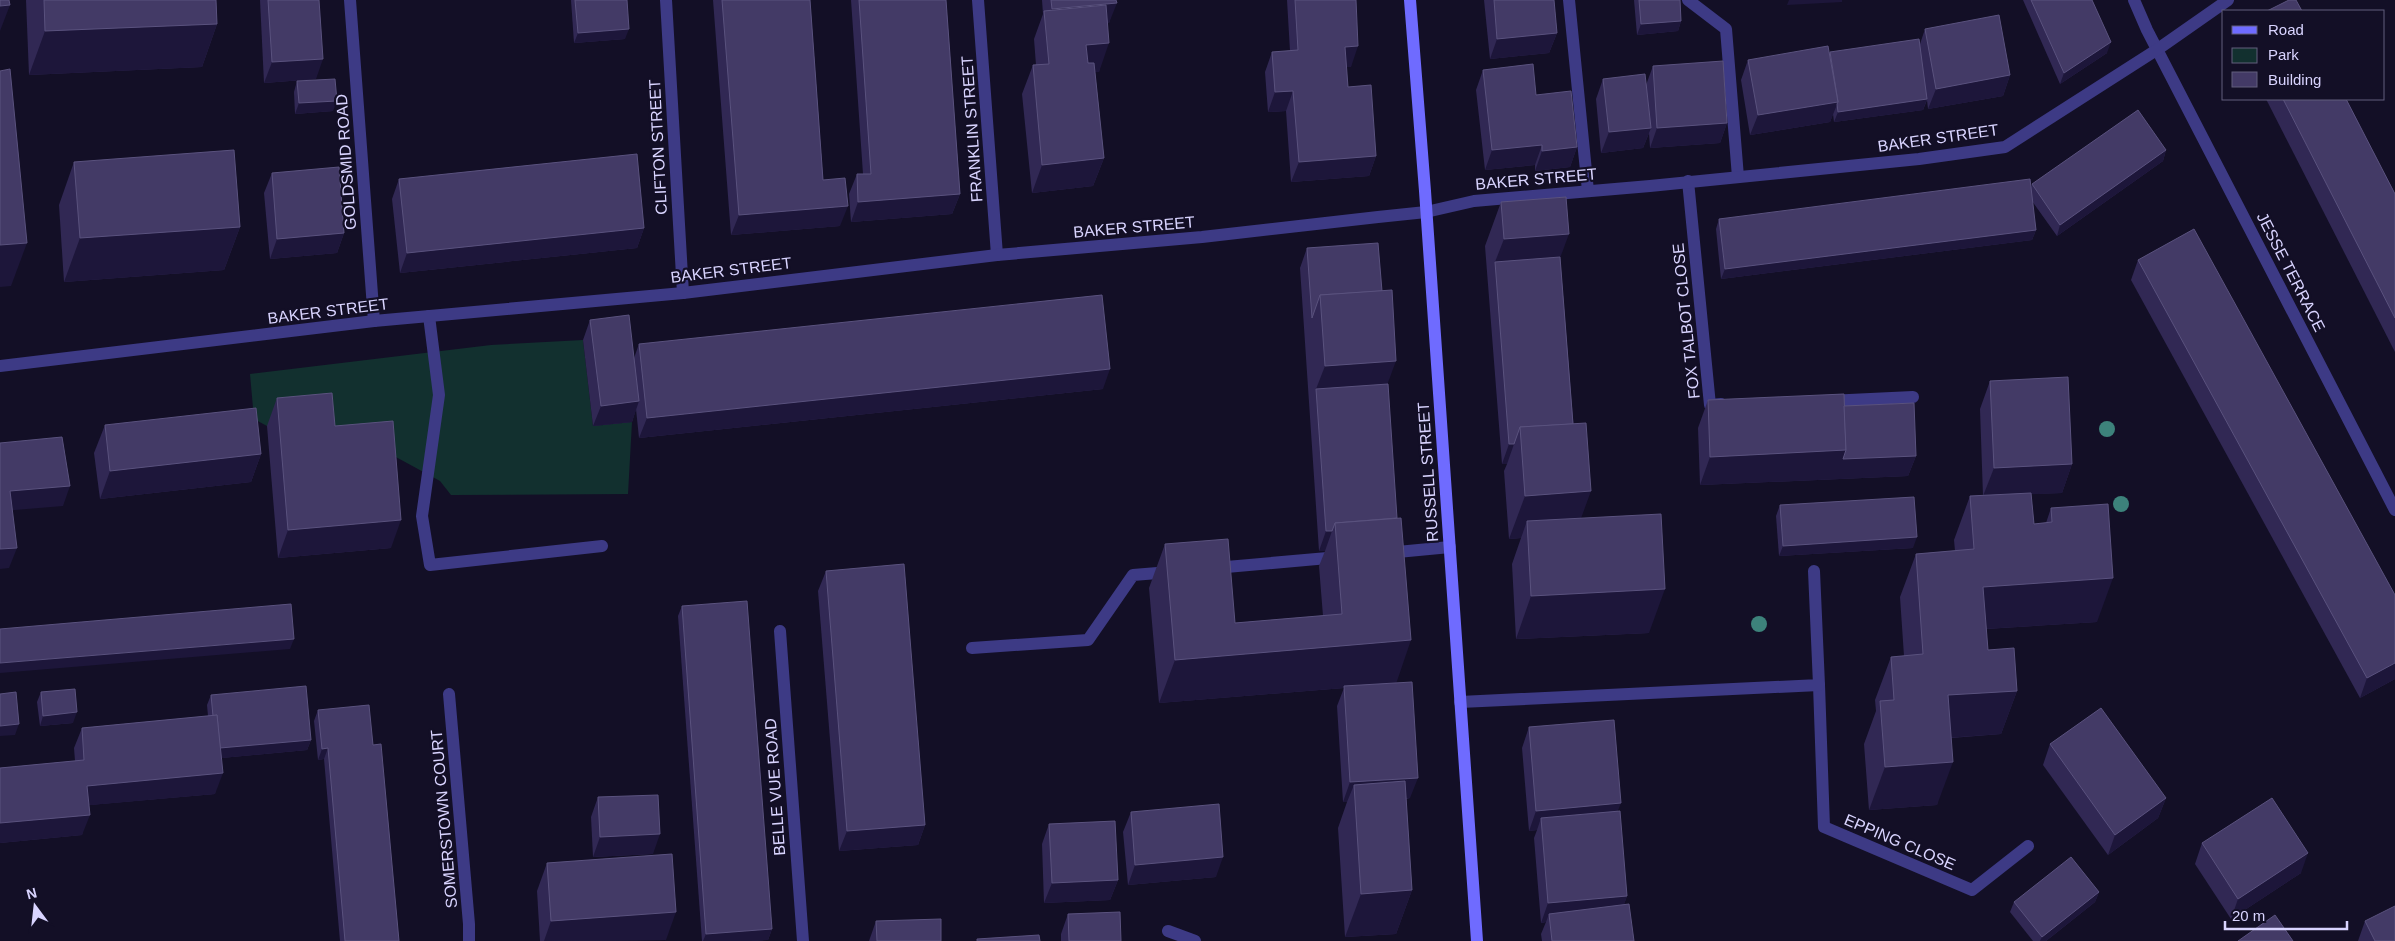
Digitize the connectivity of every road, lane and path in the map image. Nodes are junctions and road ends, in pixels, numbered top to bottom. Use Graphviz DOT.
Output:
graph roads {
  1 [pos="350,0"];
  2 [pos="666,0"];
  3 [pos="978,0"];
  4 [pos="1410,0"];
  5 [pos="1569,0"];
  6 [pos="1688,0"];
  7 [pos="2134,0"];
  8 [pos="2228,0"];
  9 [pos="2158,49"];
  10 [pos="1738,177"];
  11 [pos="1688,181"];
  12 [pos="1588,191"];
  13 [pos="1426,212"];
  14 [pos="997,256"];
  15 [pos="683,293"];
  16 [pos="429,316"];
  17 [pos="374,321"];
  18 [pos="0,366"];
  19 [pos="1913,397"];
  20 [pos="1816,401"];
  21 [pos="1735,404"];
  22 [pos="2395,510"];
  23 [pos="602,546"];
  24 [pos="1450,547"];
  25 [pos="1370,554"];
  26 [pos="1351,556"];
  27 [pos="1202,569"];
  28 [pos="1182,571"];
  29 [pos="1814,571"];
  30 [pos="780,631"];
  31 [pos="972,648"];
  32 [pos="1819,686"];
  33 [pos="450,694"];
  34 [pos="1460,702"];
  35 [pos="2028,846"];
  36 [pos="1168,931"];
  37 [pos="469,941"];
  38 [pos="803,941"];
  39 [pos="1195,941"];
  40 [pos="1477,941"];
  1 -- 17 [label="street, GOLDSMID ROAD"];
  2 -- 15 [label="street, CLIFTON STREET"];
  3 -- 14 [label="street, FRANKLIN STREET"];
  4 -- 13 [label="street, RUSSELL STREET"];
  5 -- 12 [label="street"];
  6 -- 10 [label="street"];
  7 -- 9 [label="street, JESSE TERRACE"];
  8 -- 9 [label="street, BAKER STREET"];
  9 -- 10 [label="street, BAKER STREET"];
  9 -- 22 [label="street, JESSE TERRACE"];
  10 -- 11 [label="street, BAKER STREET"];
  11 -- 12 [label="street, BAKER STREET"];
  11 -- 21 [label="street, FOX TALBOT CLOSE"];
  12 -- 13 [label="street, BAKER STREET"];
  13 -- 14 [label="street, BAKER STREET"];
  13 -- 24 [label="street, RUSSELL STREET"];
  14 -- 15 [label="street, BAKER STREET"];
  15 -- 16 [label="street, BAKER STREET"];
  16 -- 17 [label="street, BAKER STREET"];
  16 -- 23 [label="street"];
  17 -- 18 [label="street, BAKER STREET"];
  19 -- 20 [label="street"];
  24 -- 25 [label="street"];
  24 -- 34 [label="street, RUSSELL STREET"];
  26 -- 27 [label="street"];
  28 -- 31 [label="street"];
  29 -- 32 [label="street, EPPING CLOSE"];
  30 -- 38 [label="street, BELLE VUE ROAD"];
  32 -- 34 [label="street"];
  32 -- 35 [label="street, EPPING CLOSE"];
  33 -- 37 [label="street, SOMERSTOWN COURT"];
  34 -- 40 [label="street, RUSSELL STREET"];
  36 -- 39 [label="street"];
}
